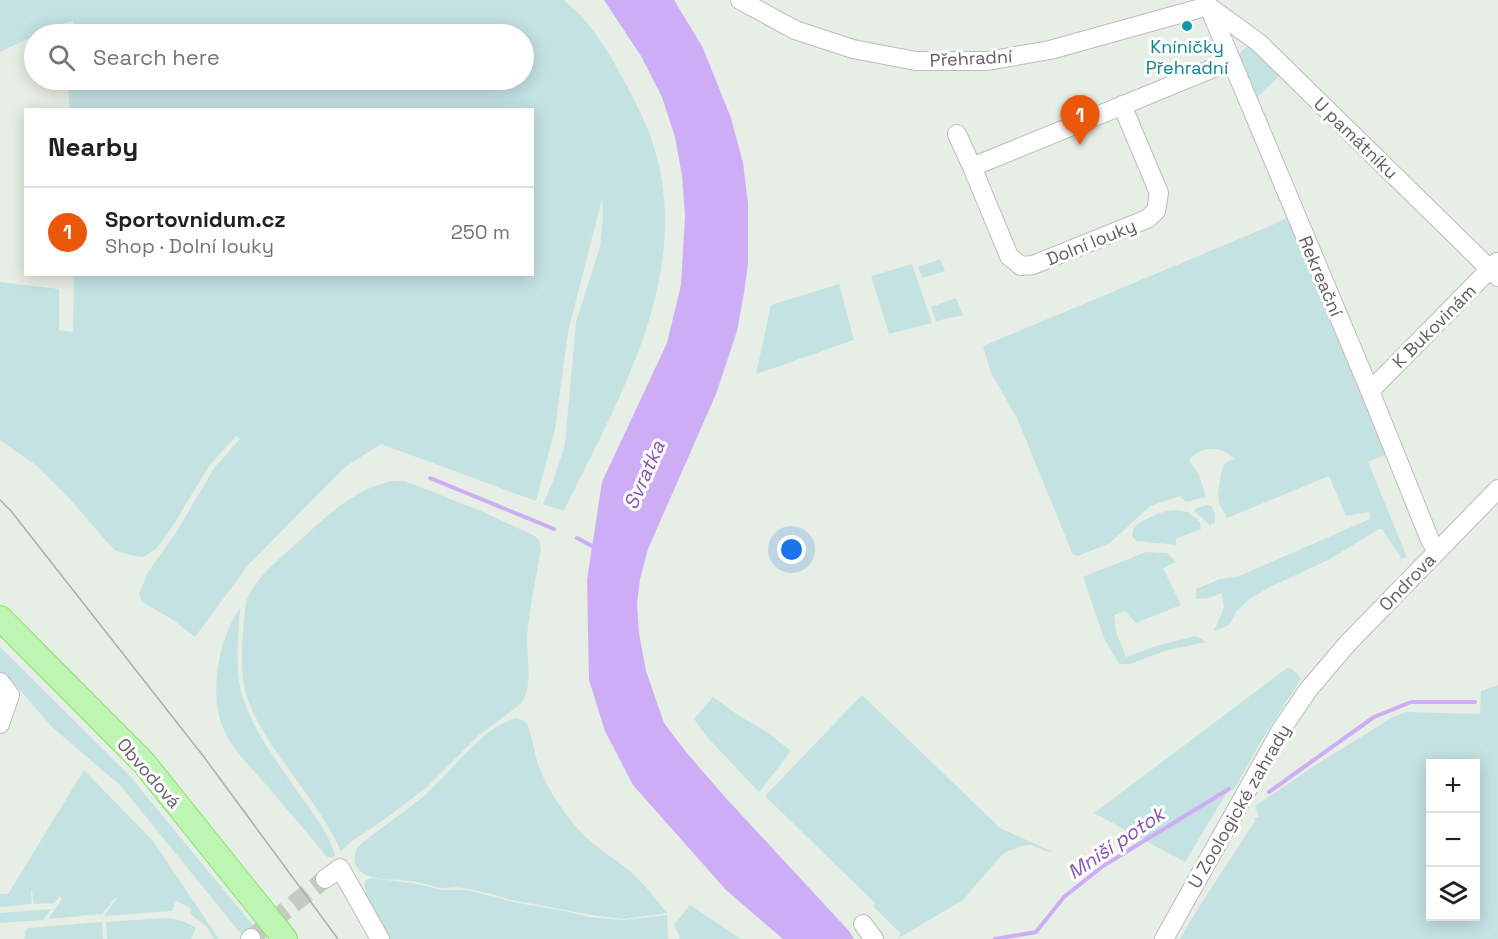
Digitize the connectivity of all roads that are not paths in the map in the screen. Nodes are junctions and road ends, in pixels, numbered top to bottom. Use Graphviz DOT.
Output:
graph roads {
  1 [pos="740,0"];
  2 [pos="1207,3"];
  3 [pos="1231,61"];
  4 [pos="1122,105"];
  5 [pos="957,134"];
  6 [pos="972,167"];
  7 [pos="1496,269"];
  8 [pos="1370,391"];
  9 [pos="1498,489"];
  10 [pos="1437,551"];
  11 [pos="0,618"];
  12 [pos="1318,677"];
  13 [pos="0,682"];
  14 [pos="0,724"];
  15 [pos="325,879"];
  16 [pos="863,924"];
  17 [pos="285,939"];
  18 [pos="380,939"];
  19 [pos="874,939"];
  20 [pos="1164,939"];
  1 -- 2 [label="street, Přehradní"];
  2 -- 3 [label="street, Rekreační"];
  2 -- 7 [label="street, U památníku"];
  3 -- 4 [label="street"];
  3 -- 8 [label="street, Rekreační"];
  4 -- 6 [label="street"];
  4 -- 6 [label="street, Dolní louky"];
  5 -- 6 [label="street, Dolní louky"];
  7 -- 8 [label="street, K Bukovinám"];
  8 -- 10 [label="street, Rekreační"];
  9 -- 10 [label="street, Ondrova"];
  10 -- 12 [label="street, Ondrova"];
  11 -- 17 [label="main road, Obvodová"];
  12 -- 20 [label="street, U Zoologické zahrady"];
  13 -- 14 [label="street"];
  15 -- 18 [label="street"];
  16 -- 19 [label="street"];
}
